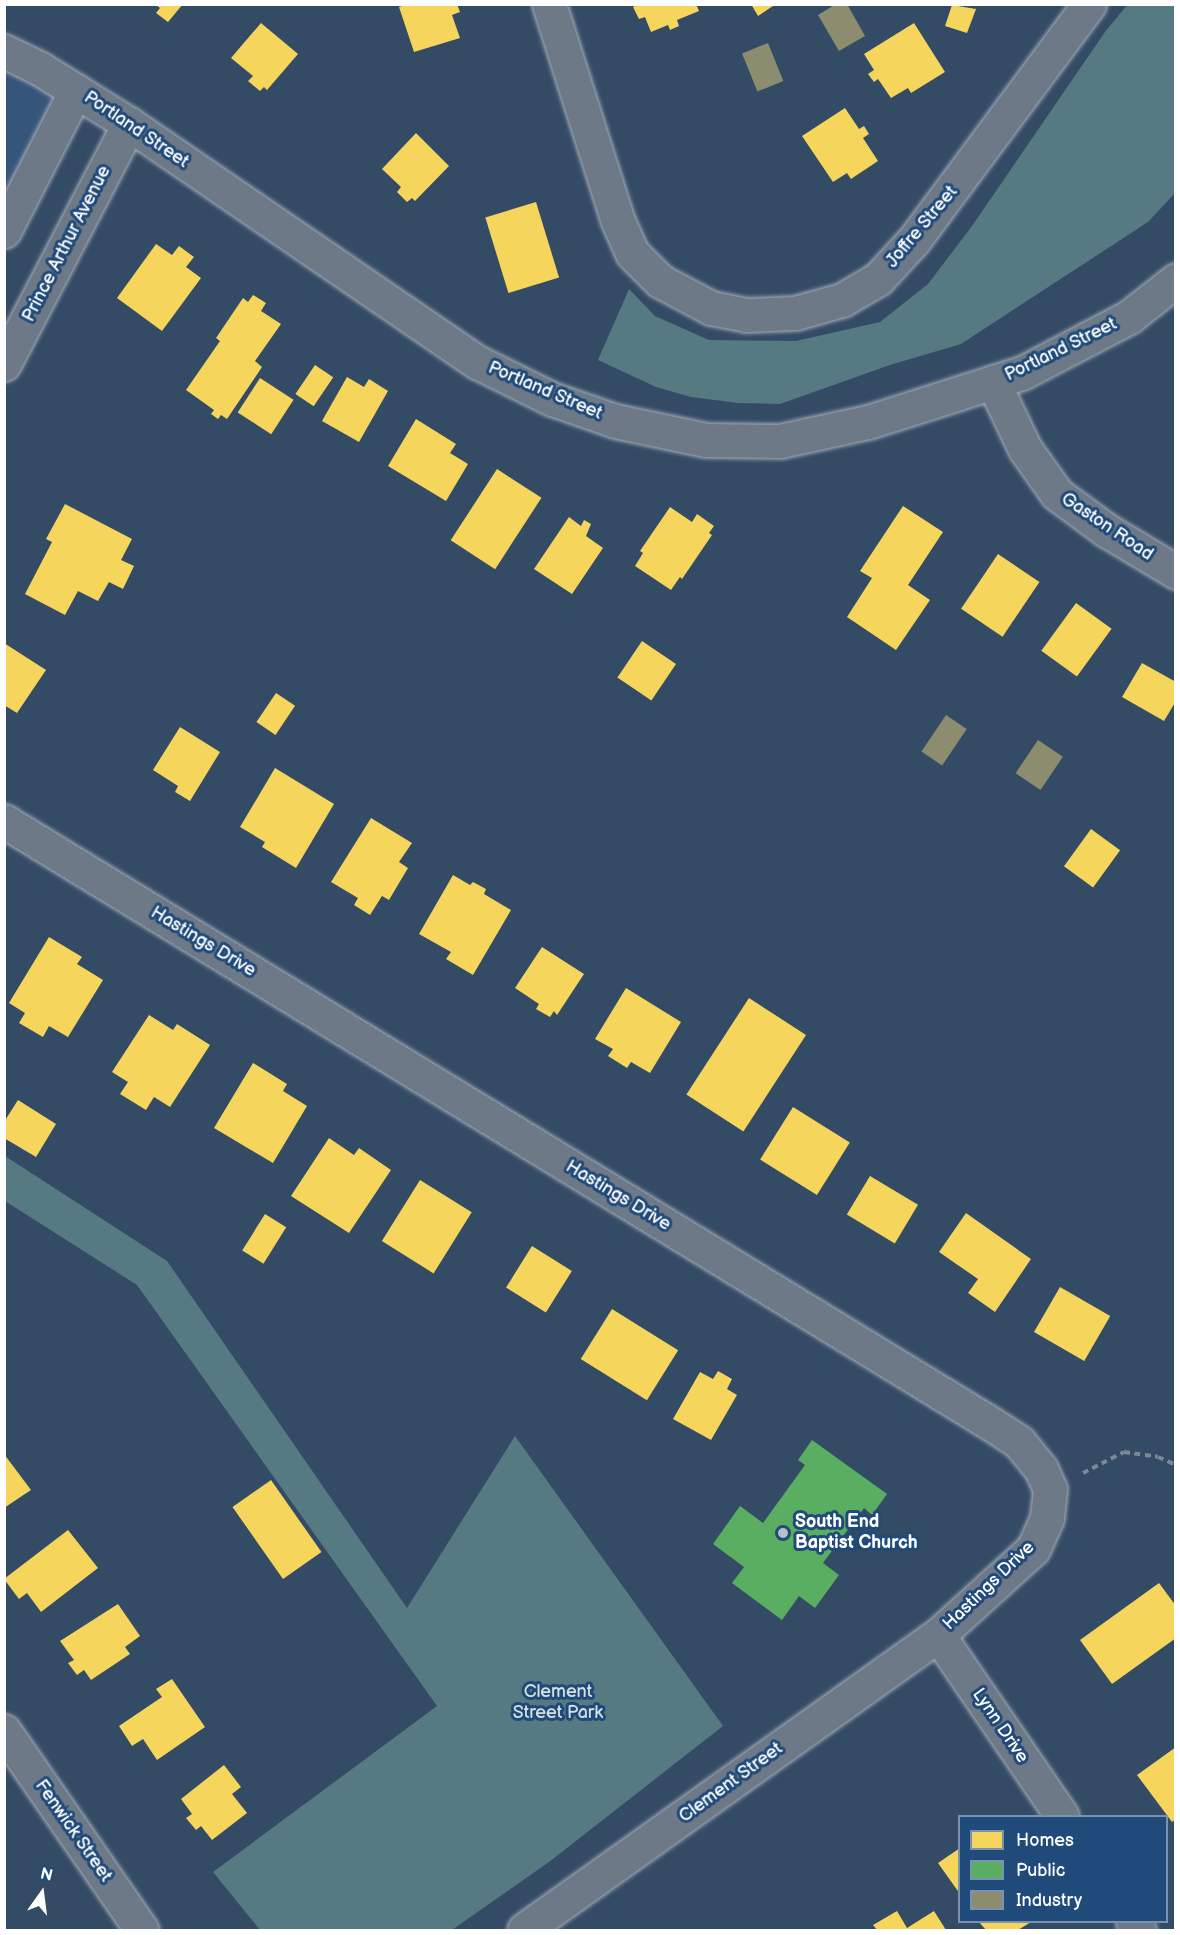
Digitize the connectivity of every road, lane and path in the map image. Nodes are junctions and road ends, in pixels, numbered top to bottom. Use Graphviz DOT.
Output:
graph roads {
  1 [pos="549,4"];
  2 [pos="1089,4"];
  3 [pos="4,51"];
  4 [pos="76,90"];
  5 [pos="129,124"];
  6 [pos="4,231"];
  7 [pos="1176,280"];
  8 [pos="4,364"];
  9 [pos="993,382"];
  10 [pos="1176,572"];
  11 [pos="4,821"];
  12 [pos="1176,1465"];
  13 [pos="1050,1489"];
  14 [pos="938,1635"];
  15 [pos="4,1731"];
  16 [pos="1061,1815"];
  17 [pos="142,1930"];
  18 [pos="524,1930"];
  1 -- 2 [label="street, Joffre Street"];
  3 -- 4 [label="street, Portland Street"];
  4 -- 5 [label="street, Portland Street"];
  4 -- 6 [label="street"];
  5 -- 8 [label="street, Prince Arthur Avenue"];
  5 -- 9 [label="street, Portland Street"];
  7 -- 9 [label="street, Portland Street"];
  9 -- 10 [label="street, Gaston Road"];
  11 -- 13 [label="street, Hastings Drive"];
  12 -- 13 [label="path"];
  13 -- 14 [label="street, Hastings Drive"];
  14 -- 16 [label="street, Lynn Drive"];
  14 -- 18 [label="street, Clement Street"];
  15 -- 17 [label="street, Fenwick Street"];
}
